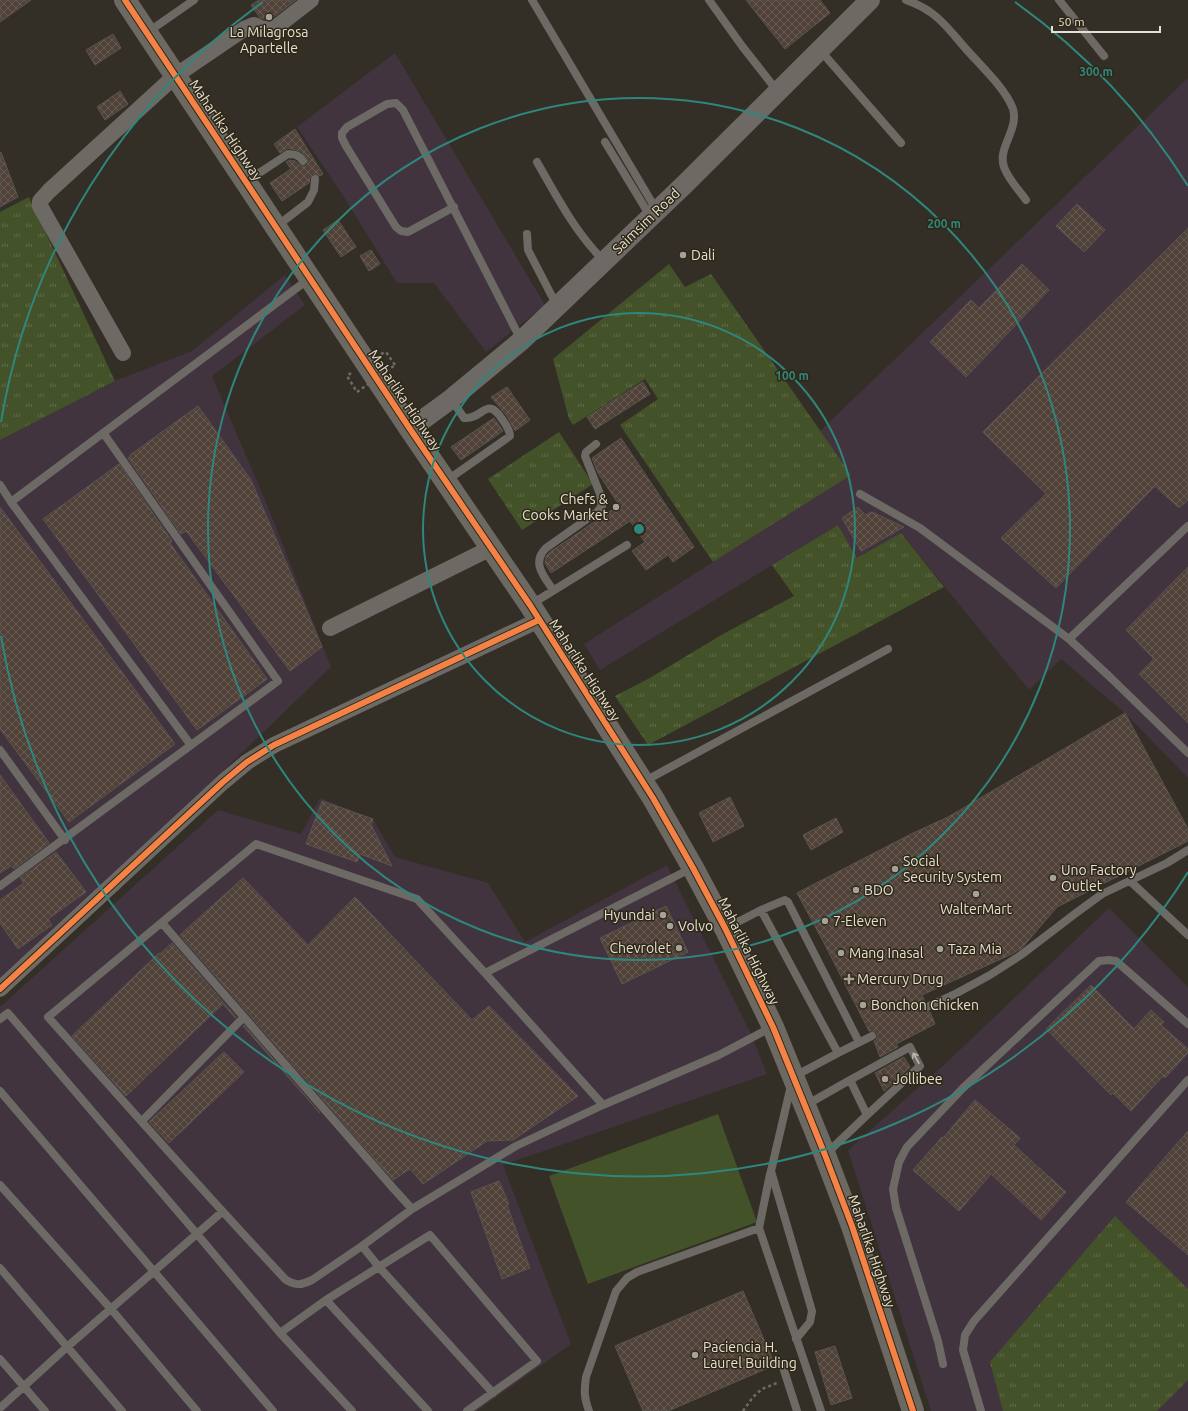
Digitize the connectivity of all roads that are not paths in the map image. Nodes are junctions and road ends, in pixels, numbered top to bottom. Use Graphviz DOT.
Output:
graph roads {
  1 [pos="125,0"];
  2 [pos="194,0"];
  3 [pos="311,0"];
  4 [pos="532,0"];
  5 [pos="709,0"];
  6 [pos="869,0"];
  7 [pos="906,0"];
  8 [pos="1059,0"];
  9 [pos="147,33"];
  10 [pos="820,50"];
  11 [pos="1104,56"];
  12 [pos="175,76"];
  13 [pos="778,92"];
  14 [pos="605,142"];
  15 [pos="901,143"];
  16 [pos="303,161"];
  17 [pos="537,162"];
  18 [pos="315,179"];
  19 [pos="247,182"];
  20 [pos="1026,200"];
  21 [pos="454,206"];
  22 [pos="654,214"];
  23 [pos="276,227"];
  24 [pos="527,234"];
  25 [pos="604,261"];
  26 [pos="310,278"];
  27 [pos="557,306"];
  28 [pos="521,341"];
  29 [pos="123,353"];
  30 [pos="451,399"];
  31 [pos="410,429"];
  32 [pos="104,434"];
  33 [pos="596,444"];
  34 [pos="446,482"];
  35 [pos="0,485"];
  36 [pos="860,494"];
  37 [pos="12,502"];
  38 [pos="1188,526"];
  39 [pos="627,545"];
  40 [pos="491,548"];
  41 [pos="553,590"];
  42 [pos="534,612"];
  43 [pos="330,628"];
  44 [pos="1069,640"];
  45 [pos="888,649"];
  46 [pos="190,744"];
  47 [pos="0,750"];
  48 [pos="1188,753"];
  49 [pos="643,782"];
  50 [pos="65,840"];
  51 [pos="1188,850"];
  52 [pos="693,868"];
  53 [pos="1130,881"];
  54 [pos="0,886"];
  55 [pos="761,910"];
  56 [pos="162,922"];
  57 [pos="725,928"];
  58 [pos="1188,935"];
  59 [pos="485,973"];
  60 [pos="0,990"];
  61 [pos="928,1007"];
  62 [pos="244,1017"];
  63 [pos="0,1019"];
  64 [pos="1188,1024"];
  65 [pos="773,1027"];
  66 [pos="872,1036"];
  67 [pos="859,1042"];
  68 [pos="838,1053"];
  69 [pos="793,1077"];
  70 [pos="850,1080"];
  71 [pos="1188,1080"];
  72 [pos="0,1091"];
  73 [pos="603,1105"];
  74 [pos="805,1105"];
  75 [pos="867,1115"];
  76 [pos="142,1121"];
  77 [pos="825,1155"];
  78 [pos="771,1171"];
  79 [pos="0,1185"];
  80 [pos="412,1209"];
  81 [pos="222,1212"];
  82 [pos="759,1228"];
  83 [pos="198,1234"];
  84 [pos="362,1246"];
  85 [pos="379,1267"];
  86 [pos="0,1268"];
  87 [pos="154,1272"];
  88 [pos="326,1300"];
  89 [pos="111,1310"];
  90 [pos="280,1333"];
  91 [pos="796,1339"];
  92 [pos="67,1348"];
  93 [pos="0,1359"];
  94 [pos="782,1364"];
  95 [pos="943,1364"];
  96 [pos="24,1386"];
  97 [pos="493,1393"];
  98 [pos="0,1408"];
  99 [pos="45,1411"];
  100 [pos="122,1411"];
  101 [pos="197,1411"];
  102 [pos="273,1411"];
  103 [pos="352,1411"];
  104 [pos="428,1411"];
  105 [pos="467,1411"];
  106 [pos="590,1411"];
  107 [pos="797,1411"];
  108 [pos="821,1411"];
  109 [pos="913,1411"];
  110 [pos="981,1411"];
  1 -- 9 [label="highway, Maharlika Highway"];
  2 -- 9 [label="lane"];
  3 -- 12 [label="street"];
  4 -- 22 [label="lane"];
  5 -- 13 [label="lane"];
  6 -- 10 [label="street, Saimsim Road"];
  7 -- 20 [label="lane"];
  8 -- 11 [label="lane"];
  9 -- 12 [label="highway, Maharlika Highway"];
  10 -- 13 [label="street, Saimsim Road"];
  10 -- 15 [label="lane"];
  12 -- 19 [label="highway, Maharlika Highway"];
  12 -- 29 [label="street"];
  13 -- 22 [label="street, Saimsim Road"];
  14 -- 22 [label="lane"];
  16 -- 19 [label="lane"];
  17 -- 25 [label="lane"];
  18 -- 23 [label="lane"];
  19 -- 23 [label="highway, Maharlika Highway"];
  21 -- 21 [label="lane"];
  21 -- 28 [label="lane"];
  22 -- 25 [label="street, Saimsim Road"];
  23 -- 26 [label="highway, Maharlika Highway"];
  24 -- 27 [label="lane"];
  25 -- 27 [label="street, Saimsim Road"];
  26 -- 31 [label="highway, Maharlika Highway"];
  26 -- 32 [label="lane"];
  27 -- 28 [label="street, Saimsim Road"];
  28 -- 30 [label="street, Saimsim Road"];
  30 -- 31 [label="street, Saimsim Road"];
  30 -- 34 [label="lane"];
  31 -- 34 [label="highway, Maharlika Highway"];
  32 -- 37 [label="lane"];
  32 -- 46 [label="lane"];
  33 -- 41 [label="lane"];
  34 -- 40 [label="highway, Maharlika Highway"];
  35 -- 37 [label="lane"];
  36 -- 44 [label="lane"];
  37 -- 46 [label="lane"];
  38 -- 44 [label="lane"];
  39 -- 41 [label="lane"];
  40 -- 42 [label="highway, Maharlika Highway"];
  40 -- 43 [label="street"];
  41 -- 42 [label="lane"];
  42 -- 49 [label="highway, Maharlika Highway"];
  42 -- 60 [label="street"];
  44 -- 48 [label="lane"];
  45 -- 49 [label="lane"];
  46 -- 50 [label="lane"];
  47 -- 50 [label="lane"];
  49 -- 52 [label="highway, Maharlika Highway"];
  50 -- 54 [label="lane"];
  51 -- 53 [label="lane"];
  52 -- 57 [label="highway, Maharlika Highway"];
  52 -- 59 [label="lane"];
  53 -- 58 [label="lane"];
  53 -- 61 [label="lane"];
  55 -- 57 [label="lane"];
  55 -- 67 [label="lane"];
  55 -- 68 [label="lane"];
  56 -- 59 [label="lane"];
  56 -- 62 [label="lane"];
  56 -- 76 [label="lane"];
  57 -- 65 [label="highway, Maharlika Highway"];
  59 -- 73 [label="lane"];
  62 -- 76 [label="lane"];
  62 -- 80 [label="lane"];
  63 -- 83 [label="lane"];
  64 -- 95 [label="lane"];
  65 -- 69 [label="highway, Maharlika Highway"];
  65 -- 73 [label="lane"];
  66 -- 67 [label="lane"];
  67 -- 68 [label="lane"];
  68 -- 69 [label="lane"];
  69 -- 74 [label="highway, Maharlika Highway"];
  69 -- 78 [label="lane"];
  70 -- 74 [label="lane"];
  70 -- 75 [label="lane"];
  75 -- 70 [label="lane, one-way"];
  71 -- 110 [label="lane"];
  72 -- 87 [label="lane"];
  73 -- 80 [label="lane"];
  74 -- 77 [label="highway, Maharlika Highway"];
  75 -- 77 [label="lane"];
  76 -- 81 [label="lane"];
  77 -- 109 [label="highway, Maharlika Highway"];
  78 -- 82 [label="lane"];
  78 -- 91 [label="lane"];
  79 -- 89 [label="lane"];
  80 -- 84 [label="lane"];
  81 -- 83 [label="lane"];
  81 -- 84 [label="lane"];
  82 -- 91 [label="lane"];
  82 -- 106 [label="lane"];
  83 -- 87 [label="lane"];
  83 -- 90 [label="lane"];
  84 -- 85 [label="lane"];
  85 -- 88 [label="lane"];
  85 -- 97 [label="lane"];
  85 -- 97 [label="lane"];
  86 -- 92 [label="lane"];
  87 -- 89 [label="lane"];
  87 -- 102 [label="lane"];
  88 -- 90 [label="lane"];
  88 -- 104 [label="lane"];
  89 -- 92 [label="lane"];
  89 -- 101 [label="lane"];
  90 -- 103 [label="lane"];
  91 -- 108 [label="lane"];
  92 -- 96 [label="lane"];
  92 -- 100 [label="lane"];
  93 -- 96 [label="lane"];
  94 -- 107 [label="lane"];
  96 -- 98 [label="lane"];
  96 -- 99 [label="lane"];
  97 -- 105 [label="lane"];
}
